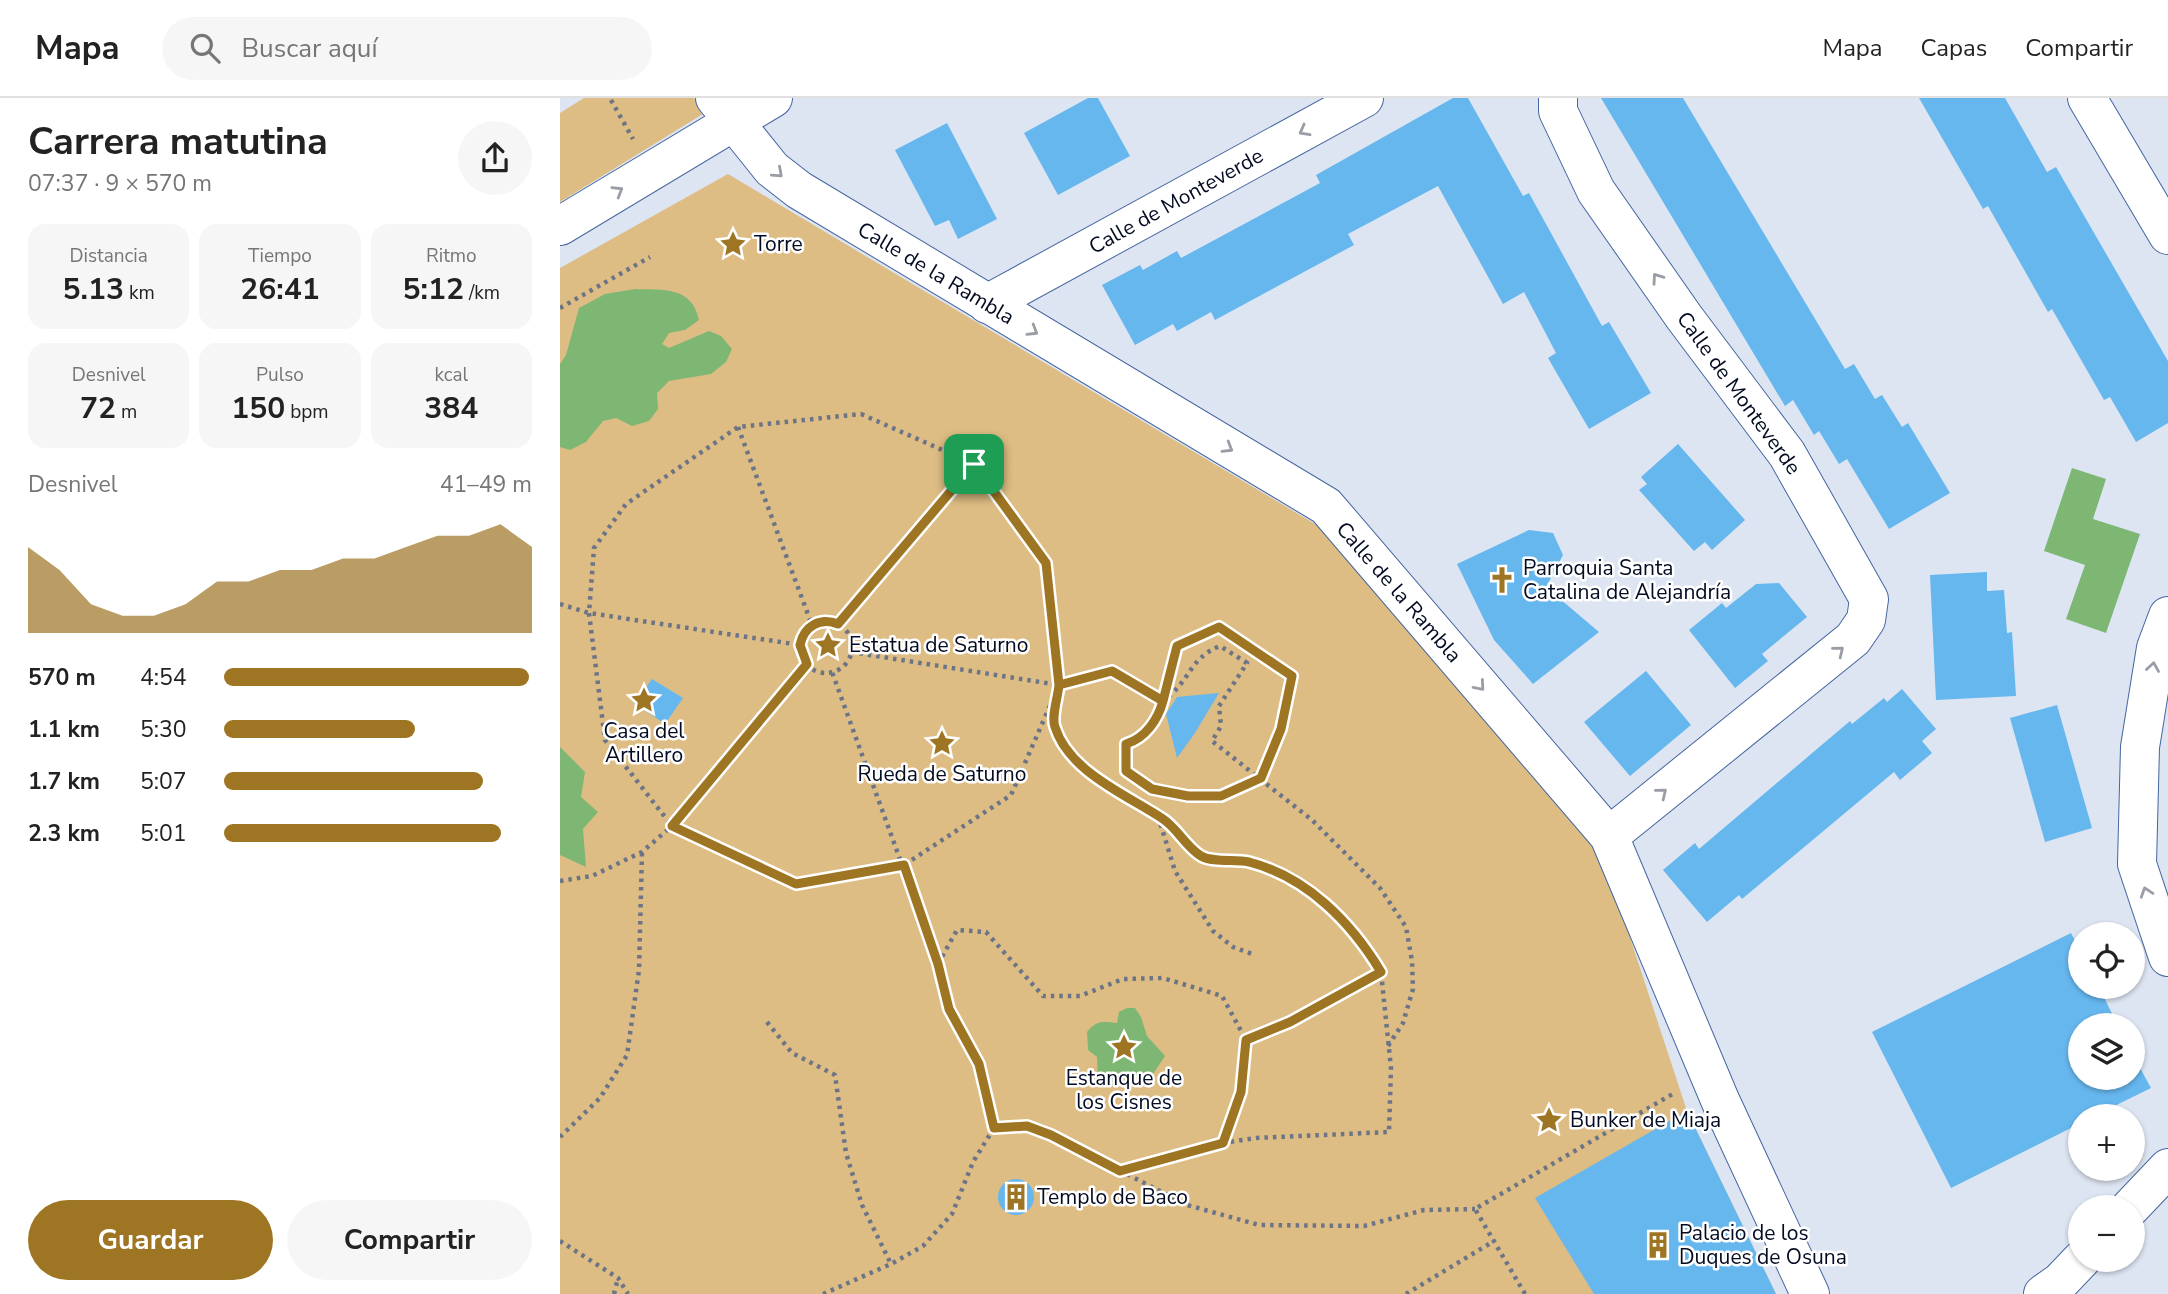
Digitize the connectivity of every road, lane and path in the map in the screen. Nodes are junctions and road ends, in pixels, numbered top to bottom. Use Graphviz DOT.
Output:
graph roads {
  1 [pos="773,98"];
  2 [pos="1364,98"];
  3 [pos="1558,98"];
  4 [pos="2087,98"];
  5 [pos="611,100"];
  6 [pos="724,110"];
  7 [pos="635,143"];
  8 [pos="560,226"];
  9 [pos="2168,235"];
  10 [pos="650,257"];
  11 [pos="987,304"];
  12 [pos="560,308"];
  13 [pos="738,427"];
  14 [pos="974,464"];
  15 [pos="560,604"];
  16 [pos="589,613"];
  17 [pos="2168,616"];
  18 [pos="838,624"];
  19 [pos="812,625"];
  20 [pos="800,645"];
  21 [pos="851,652"];
  22 [pos="807,664"];
  23 [pos="832,672"];
  24 [pos="1059,685"];
  25 [pos="1163,701"];
  26 [pos="1261,778"];
  27 [pos="1157,815"];
  28 [pos="672,826"];
  29 [pos="1609,836"];
  30 [pos="642,852"];
  31 [pos="904,865"];
  32 [pos="560,881"];
  33 [pos="1252,954"];
  34 [pos="2168,957"];
  35 [pos="938,964"];
  36 [pos="1381,972"];
  37 [pos="767,1022"];
  38 [pos="1246,1040"];
  39 [pos="1388,1046"];
  40 [pos="1680,1090"];
  41 [pos="994,1128"];
  42 [pos="560,1137"];
  43 [pos="1223,1143"];
  44 [pos="2168,1168"];
  45 [pos="1120,1171"];
  46 [pos="2142,1195"];
  47 [pos="1475,1209"];
  48 [pos="560,1241"];
  49 [pos="1494,1241"];
  50 [pos="891,1264"];
  51 [pos="2068,1272"];
  52 [pos="618,1278"];
  53 [pos="614,1294"];
  54 [pos="628,1294"];
  55 [pos="823,1294"];
  56 [pos="1405,1294"];
  57 [pos="1525,1294"];
  58 [pos="1810,1294"];
  59 [pos="2043,1294"];
  1 -- 6 [label="street"];
  2 -- 11 [label="street, Calle de Monteverde, one-way"];
  29 -- 3 [label="street, Calle de Monteverde, one-way"];
  4 -- 9 [label="street"];
  5 -- 7 [label="path"];
  8 -- 6 [label="street, one-way"];
  6 -- 11 [label="street, Calle de la Rambla, one-way"];
  10 -- 12 [label="path"];
  11 -- 29 [label="street, Calle de la Rambla, one-way"];
  13 -- 14 [label="path"];
  13 -- 16 [label="path"];
  13 -- 19 [label="path"];
  14 -- 18 [label="path"];
  14 -- 24 [label="path"];
  15 -- 16 [label="path"];
  16 -- 20 [label="path"];
  16 -- 28 [label="path"];
  34 -- 17 [label="street, one-way"];
  18 -- 19 [label="path"];
  18 -- 21 [label="path"];
  19 -- 20 [label="path"];
  20 -- 22 [label="path"];
  21 -- 23 [label="path"];
  21 -- 24 [label="path"];
  22 -- 23 [label="path"];
  22 -- 28 [label="path"];
  23 -- 31 [label="path"];
  24 -- 25 [label="path"];
  24 -- 27 [label="path"];
  24 -- 31 [label="path"];
  25 -- 26 [label="path"];
  25 -- 26 [label="path"];
  25 -- 26 [label="path"];
  26 -- 39 [label="path"];
  27 -- 33 [label="path"];
  27 -- 36 [label="path"];
  28 -- 30 [label="path"];
  28 -- 31 [label="path"];
  29 -- 58 [label="street, Calle de la Rambla"];
  30 -- 32 [label="path"];
  30 -- 42 [label="path"];
  31 -- 35 [label="path"];
  35 -- 38 [label="path"];
  35 -- 41 [label="path"];
  36 -- 38 [label="path"];
  36 -- 39 [label="path"];
  37 -- 50 [label="path"];
  38 -- 43 [label="path"];
  39 -- 43 [label="path"];
  40 -- 47 [label="path"];
  41 -- 45 [label="path"];
  41 -- 50 [label="path"];
  43 -- 45 [label="path"];
  44 -- 46 [label="street"];
  45 -- 47 [label="path"];
  47 -- 49 [label="path"];
  48 -- 52 [label="path"];
  49 -- 56 [label="path"];
  49 -- 57 [label="path"];
  50 -- 55 [label="path"];
  51 -- 59 [label="street"];
  52 -- 53 [label="path"];
  52 -- 54 [label="path"];
}
